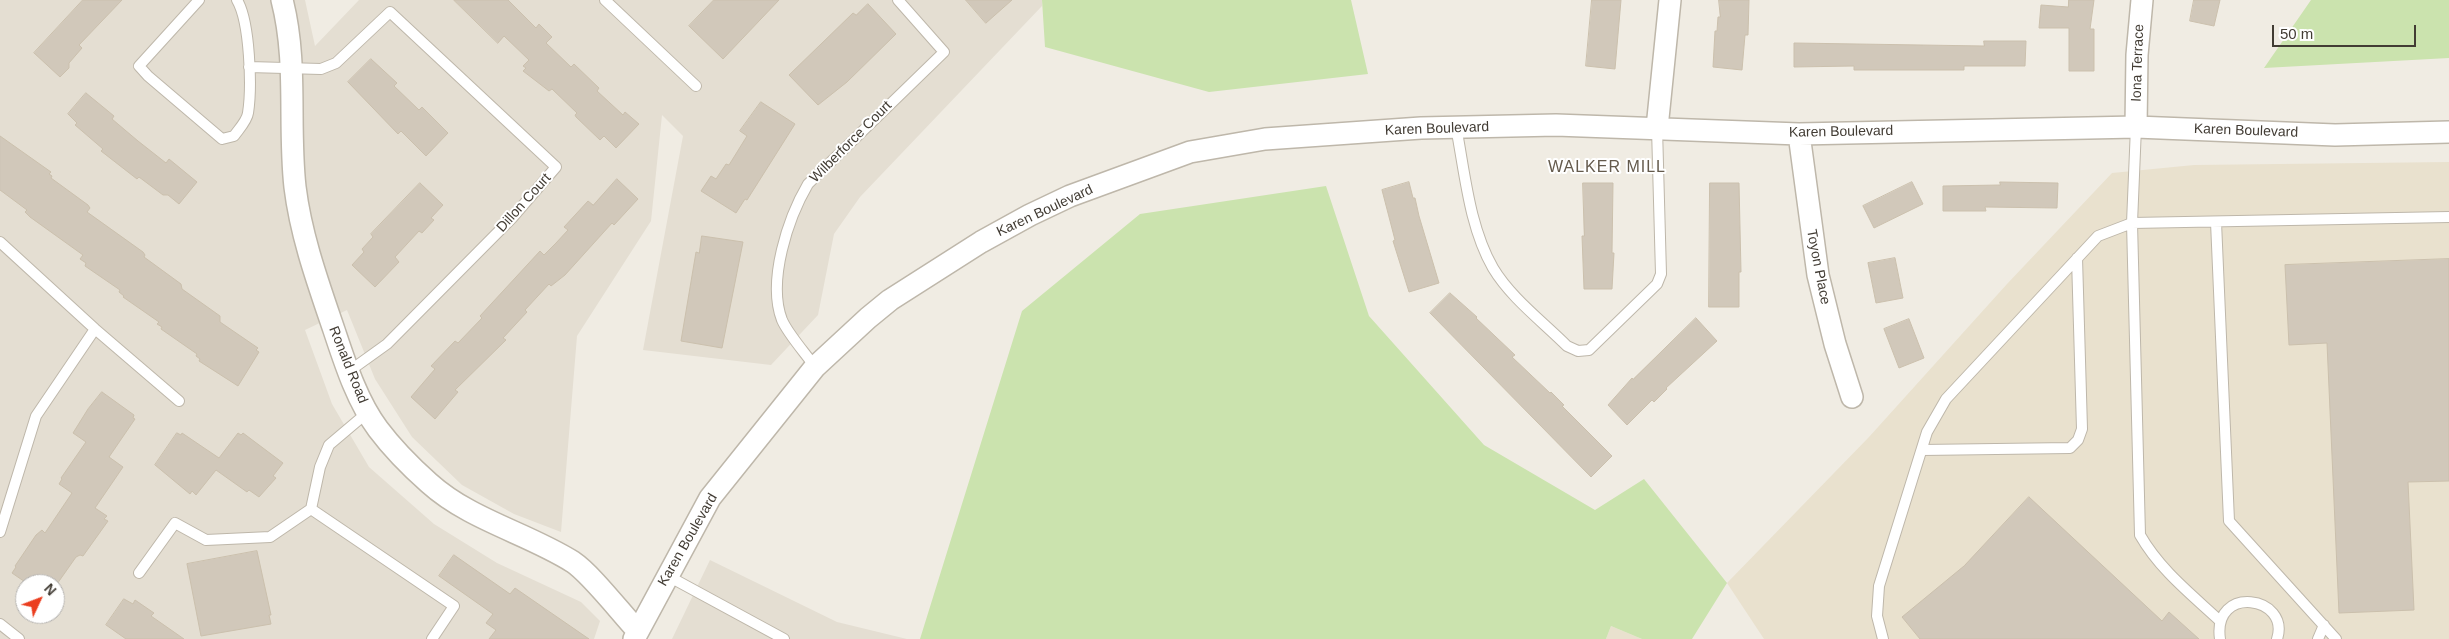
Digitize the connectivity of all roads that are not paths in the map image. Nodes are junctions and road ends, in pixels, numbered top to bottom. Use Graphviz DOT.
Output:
graph roads {
  1 [pos="199,0"];
  2 [pos="237,0"];
  3 [pos="282,0"];
  4 [pos="604,0"];
  5 [pos="898,0"];
  6 [pos="1670,0"];
  7 [pos="2142,0"];
  8 [pos="249,67"];
  9 [pos="292,68"];
  10 [pos="696,86"];
  11 [pos="1456,127"];
  12 [pos="2136,127"];
  13 [pos="1657,128"];
  14 [pos="2449,132"];
  15 [pos="1799,134"];
  16 [pos="2449,217"];
  17 [pos="2216,222"];
  18 [pos="2132,223"];
  19 [pos="0,242"];
  20 [pos="2077,258"];
  21 [pos="96,329"];
  22 [pos="815,367"];
  23 [pos="348,372"];
  24 [pos="1852,397"];
  25 [pos="179,401"];
  26 [pos="368,412"];
  27 [pos="1922,450"];
  28 [pos="312,509"];
  29 [pos="0,532"];
  30 [pos="139,573"];
  31 [pos="668,576"];
  32 [pos="2220,621"];
  33 [pos="0,624"];
  34 [pos="2324,625"];
  35 [pos="635,635"];
  36 [pos="19,639"];
  37 [pos="432,639"];
  38 [pos="784,639"];
  39 [pos="1883,639"];
  40 [pos="2220,639"];
  41 [pos="2277,639"];
  42 [pos="2318,639"];
  43 [pos="2336,639"];
  1 -- 8 [label="lane"];
  2 -- 8 [label="lane"];
  3 -- 9 [label="street, Ronald Road"];
  4 -- 10 [label="lane"];
  5 -- 22 [label="lane, Wilberforce Court"];
  6 -- 13 [label="street"];
  7 -- 12 [label="street, Iona Terrace"];
  8 -- 9 [label="lane"];
  9 -- 23 [label="street, Ronald Road"];
  9 -- 23 [label="lane, Dillon Court"];
  11 -- 13 [label="street, Karen Boulevard"];
  11 -- 13 [label="lane"];
  11 -- 22 [label="street, Karen Boulevard"];
  12 -- 14 [label="street, Karen Boulevard"];
  12 -- 15 [label="street, Karen Boulevard"];
  12 -- 18 [label="lane"];
  13 -- 15 [label="street, Karen Boulevard"];
  15 -- 24 [label="street, Toyon Place"];
  16 -- 17 [label="lane"];
  17 -- 18 [label="lane"];
  17 -- 34 [label="lane"];
  18 -- 20 [label="lane"];
  18 -- 32 [label="lane"];
  19 -- 21 [label="lane"];
  20 -- 27 [label="lane"];
  20 -- 27 [label="lane"];
  21 -- 25 [label="lane"];
  21 -- 29 [label="lane"];
  22 -- 31 [label="street, Karen Boulevard"];
  23 -- 26 [label="street, Ronald Road"];
  26 -- 28 [label="lane"];
  26 -- 35 [label="street, Ronald Road"];
  27 -- 39 [label="lane"];
  28 -- 30 [label="lane"];
  28 -- 37 [label="lane"];
  31 -- 35 [label="street, Karen Boulevard"];
  31 -- 38 [label="lane"];
  32 -- 40 [label="lane"];
  32 -- 41 [label="lane"];
  33 -- 36 [label="lane"];
  34 -- 42 [label="lane"];
  34 -- 43 [label="lane"];
}
